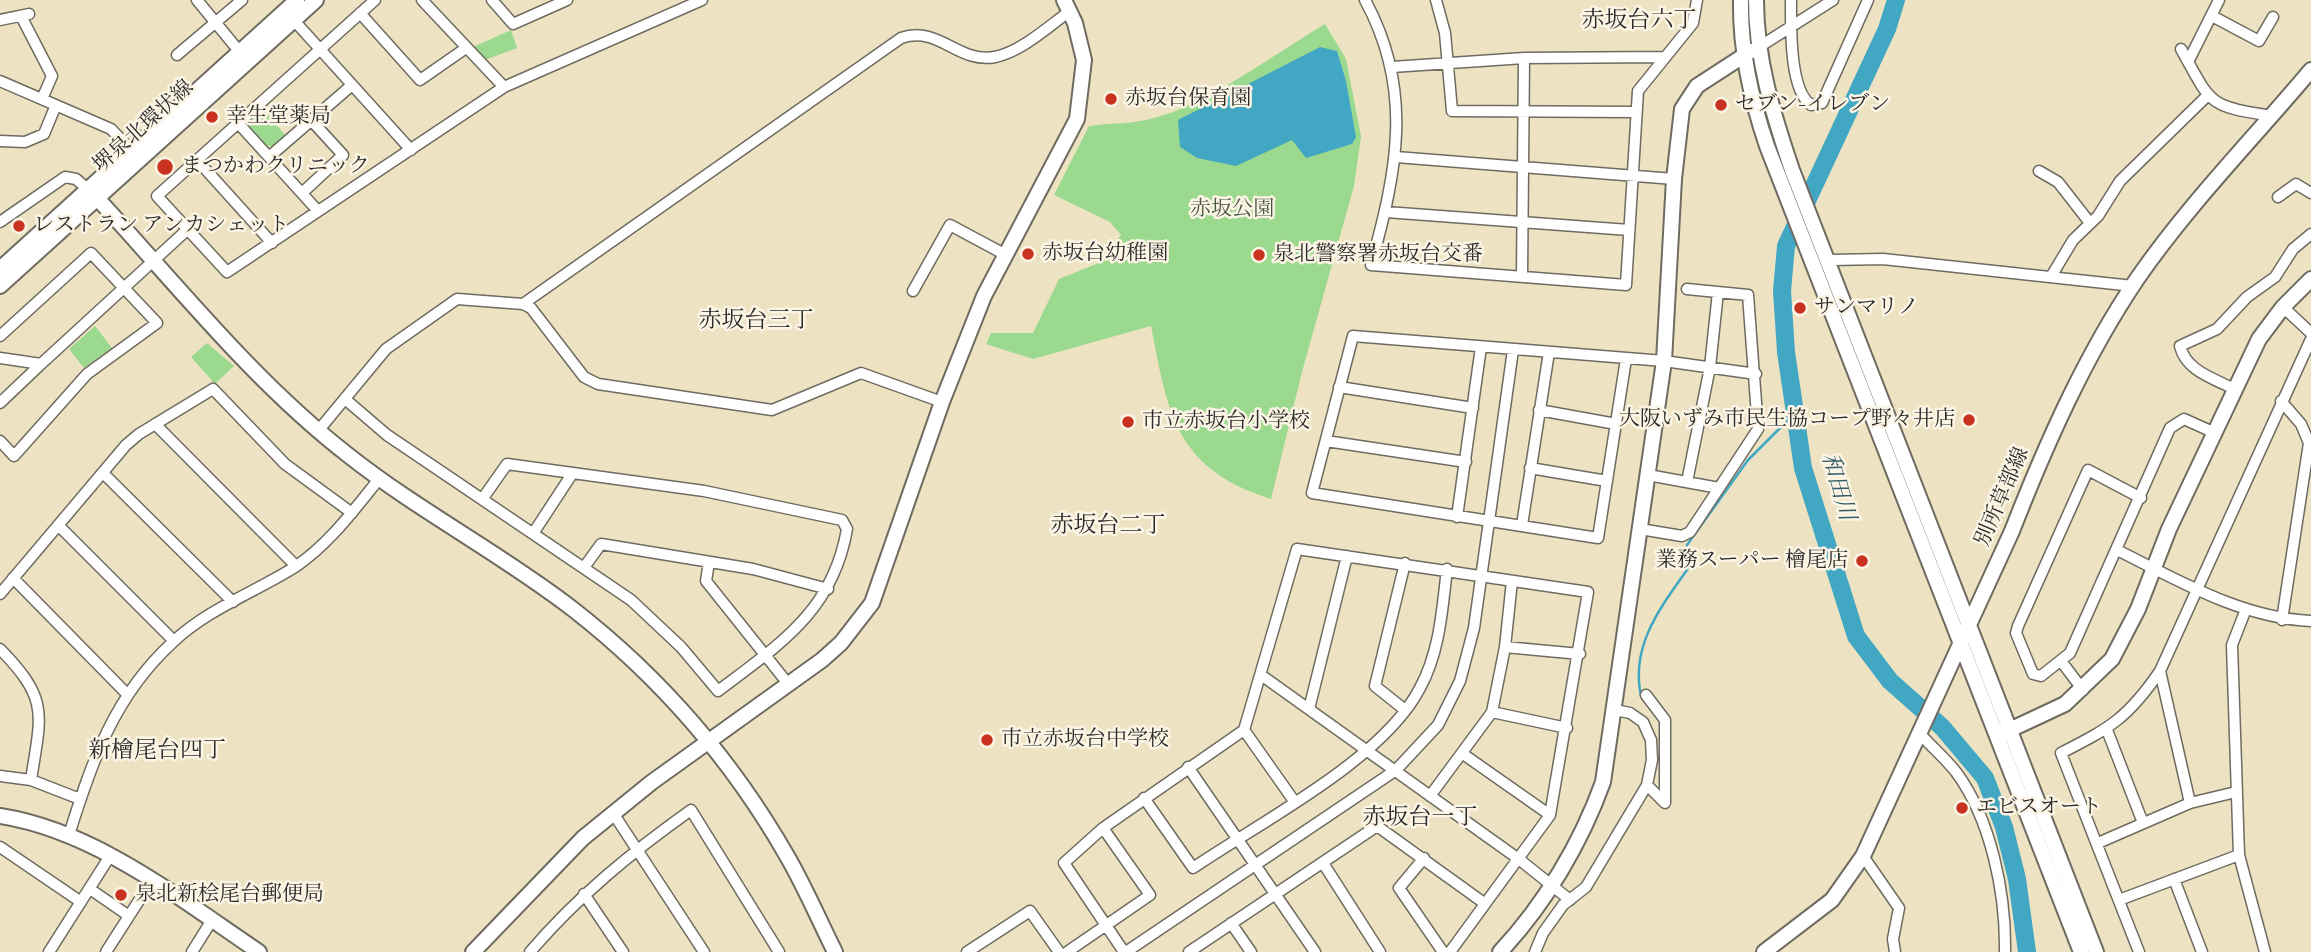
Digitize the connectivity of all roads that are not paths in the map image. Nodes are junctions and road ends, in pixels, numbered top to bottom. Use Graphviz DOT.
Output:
graph roads {
  1 [pos="197,0"];
  2 [pos="242,0"];
  3 [pos="316,0"];
  4 [pos="375,0"];
  5 [pos="422,0"];
  6 [pos="492,0"];
  7 [pos="702,0"];
  8 [pos="1365,0"];
  9 [pos="1436,0"];
  10 [pos="1697,0"];
  11 [pos="1741,0"];
  12 [pos="1756,0"];
  13 [pos="1791,0"];
  14 [pos="1833,0"];
  15 [pos="1868,0"];
  16 [pos="2219,0"];
  17 [pos="564,1"];
  18 [pos="683,4"];
  19 [pos="1067,6"];
  20 [pos="292,10"];
  21 [pos="360,13"];
  22 [pos="2212,16"];
  23 [pos="2273,17"];
  24 [pos="0,20"];
  25 [pos="215,25"];
  26 [pos="1791,27"];
  27 [pos="1759,47"];
  28 [pos="466,48"];
  29 [pos="2181,49"];
  30 [pos="320,50"];
  31 [pos="239,51"];
  32 [pos="177,55"];
  33 [pos="1743,55"];
  34 [pos="1664,57"];
  35 [pos="1524,58"];
  36 [pos="2188,62"];
  37 [pos="1449,63"];
  38 [pos="1392,67"];
  39 [pos="2311,70"];
  40 [pos="0,81"];
  41 [pos="352,85"];
  42 [pos="504,87"];
  43 [pos="2207,96"];
  44 [pos="42,99"];
  45 [pos="56,105"];
  46 [pos="1524,111"];
  47 [pos="1634,112"];
  48 [pos="2273,116"];
  49 [pos="311,121"];
  50 [pos="238,123"];
  51 [pos="0,141"];
  52 [pos="131,150"];
  53 [pos="411,150"];
  54 [pos="269,157"];
  55 [pos="1396,157"];
  56 [pos="198,161"];
  57 [pos="1523,166"];
  58 [pos="2039,172"];
  59 [pos="1631,176"];
  60 [pos="1674,179"];
  61 [pos="302,193"];
  62 [pos="2311,193"];
  63 [pos="92,194"];
  64 [pos="2278,197"];
  65 [pos="318,211"];
  66 [pos="1386,212"];
  67 [pos="0,222"];
  68 [pos="1521,222"];
  69 [pos="2090,223"];
  70 [pos="188,229"];
  71 [pos="1629,230"];
  72 [pos="2311,234"];
  73 [pos="271,243"];
  74 [pos="1006,255"];
  75 [pos="153,260"];
  76 [pos="1830,260"];
  77 [pos="0,269"];
  78 [pos="2052,275"];
  79 [pos="1522,276"];
  80 [pos="2311,279"];
  81 [pos="0,286"];
  82 [pos="2133,286"];
  83 [pos="125,289"];
  84 [pos="1687,289"];
  85 [pos="913,291"];
  86 [pos="1718,292"];
  87 [pos="523,304"];
  88 [pos="2283,307"];
  89 [pos="2311,333"];
  90 [pos="0,336"];
  91 [pos="2311,339"];
  92 [pos="1481,347"];
  93 [pos="1513,349"];
  94 [pos="1549,352"];
  95 [pos="0,358"];
  96 [pos="1626,359"];
  97 [pos="1664,361"];
  98 [pos="41,364"];
  99 [pos="1710,367"];
  100 [pos="1756,374"];
  101 [pos="1339,387"];
  102 [pos="2234,389"];
  103 [pos="345,399"];
  104 [pos="2281,401"];
  105 [pos="942,402"];
  106 [pos="0,403"];
  107 [pos="1473,408"];
  108 [pos="1539,410"];
  109 [pos="155,424"];
  110 [pos="1616,424"];
  111 [pos="318,430"];
  112 [pos="2214,433"];
  113 [pos="0,441"];
  114 [pos="1326,441"];
  115 [pos="1466,462"];
  116 [pos="1530,468"];
  117 [pos="103,472"];
  118 [pos="572,474"];
  119 [pos="1648,475"];
  120 [pos="379,479"];
  121 [pos="1607,481"];
  122 [pos="1687,482"];
  123 [pos="1719,488"];
  124 [pos="483,498"];
  125 [pos="2141,498"];
  126 [pos="352,513"];
  127 [pos="1457,517"];
  128 [pos="1490,520"];
  129 [pos="58,525"];
  130 [pos="1522,525"];
  131 [pos="1640,529"];
  132 [pos="534,532"];
  133 [pos="2117,550"];
  134 [pos="1347,556"];
  135 [pos="709,562"];
  136 [pos="1405,563"];
  137 [pos="296,566"];
  138 [pos="585,566"];
  139 [pos="2154,568"];
  140 [pos="1447,569"];
  141 [pos="1481,575"];
  142 [pos="13,578"];
  143 [pos="1512,581"];
  144 [pos="828,589"];
  145 [pos="2196,589"];
  146 [pos="0,594"];
  147 [pos="233,602"];
  148 [pos="2246,609"];
  149 [pos="2282,620"];
  150 [pos="2311,621"];
  151 [pos="1969,625"];
  152 [pos="174,641"];
  153 [pos="1961,643"];
  154 [pos="1504,647"];
  155 [pos="0,649"];
  156 [pos="1580,654"];
  157 [pos="765,655"];
  158 [pos="2062,661"];
  159 [pos="2160,671"];
  160 [pos="1261,675"];
  161 [pos="789,685"];
  162 [pos="2083,690"];
  163 [pos="127,694"];
  164 [pos="1646,695"];
  165 [pos="1309,709"];
  166 [pos="1405,710"];
  167 [pos="1615,710"];
  168 [pos="1492,712"];
  169 [pos="1567,728"];
  170 [pos="1244,730"];
  171 [pos="1919,730"];
  172 [pos="2107,730"];
  173 [pos="2003,733"];
  174 [pos="711,741"];
  175 [pos="1368,751"];
  176 [pos="1463,754"];
  177 [pos="1188,767"];
  178 [pos="1396,770"];
  179 [pos="0,776"];
  180 [pos="31,780"];
  181 [pos="1647,785"];
  182 [pos="2236,792"];
  183 [pos="1430,796"];
  184 [pos="80,799"];
  185 [pos="1144,799"];
  186 [pos="1294,801"];
  187 [pos="2190,803"];
  188 [pos="613,813"];
  189 [pos="1550,815"];
  190 [pos="0,816"];
  191 [pos="2143,823"];
  192 [pos="1103,828"];
  193 [pos="69,835"];
  194 [pos="1237,837"];
  195 [pos="2098,843"];
  196 [pos="0,847"];
  197 [pos="637,848"];
  198 [pos="2239,855"];
  199 [pos="110,856"];
  200 [pos="1863,856"];
  201 [pos="1424,858"];
  202 [pos="1520,860"];
  203 [pos="1323,863"];
  204 [pos="1255,864"];
  205 [pos="2174,879"];
  206 [pos="1551,883"];
  207 [pos="90,889"];
  208 [pos="1276,893"];
  209 [pos="584,894"];
  210 [pos="140,899"];
  211 [pos="1570,900"];
  212 [pos="2119,900"];
  213 [pos="81,902"];
  214 [pos="1484,903"];
  215 [pos="129,916"];
  216 [pos="212,920"];
  217 [pos="1231,923"];
  218 [pos="1106,926"];
  219 [pos="536,950"];
  220 [pos="48,952"];
  221 [pos="106,952"];
  222 [pos="192,952"];
  223 [pos="259,952"];
  224 [pos="473,952"];
  225 [pos="623,952"];
  226 [pos="705,952"];
  227 [pos="779,952"];
  228 [pos="835,952"];
  229 [pos="967,952"];
  230 [pos="1059,952"];
  231 [pos="1066,952"];
  232 [pos="1125,952"];
  233 [pos="1189,952"];
  234 [pos="1251,952"];
  235 [pos="1315,952"];
  236 [pos="1380,952"];
  237 [pos="1443,952"];
  238 [pos="1450,952"];
  239 [pos="1500,952"];
  240 [pos="1535,952"];
  241 [pos="1764,952"];
  242 [pos="1895,952"];
  243 [pos="2005,952"];
  244 [pos="2081,952"];
  245 [pos="2096,952"];
  246 [pos="2139,952"];
  247 [pos="2202,952"];
  248 [pos="2265,952"];
  1 -- 25 [label="street"];
  2 -- 25 [label="street"];
  3 -- 20 [label="street, 堺泉北環状線"];
  4 -- 21 [label="street"];
  5 -- 28 [label="street"];
  6 -- 17 [label="street"];
  7 -- 18 [label="street"];
  8 -- 38 [label="street"];
  9 -- 37 [label="street"];
  10 -- 34 [label="street"];
  11 -- 33 [label="street"];
  12 -- 27 [label="street"];
  13 -- 26 [label="street"];
  14 -- 26 [label="street"];
  15 -- 26 [label="street"];
  16 -- 22 [label="street"];
  18 -- 42 [label="street"];
  19 -- 74 [label="street"];
  19 -- 87 [label="street"];
  20 -- 30 [label="street"];
  20 -- 31 [label="street, 堺泉北環状線"];
  20 -- 63 [label="street, 堺泉北環状線"];
  21 -- 28 [label="street"];
  21 -- 30 [label="street"];
  22 -- 23 [label="street"];
  22 -- 36 [label="street"];
  24 -- 44 [label="street"];
  25 -- 31 [label="street"];
  25 -- 32 [label="street"];
  26 -- 27 [label="street"];
  27 -- 33 [label="street"];
  27 -- 76 [label="street"];
  28 -- 42 [label="street"];
  29 -- 36 [label="street"];
  30 -- 41 [label="street"];
  30 -- 50 [label="street"];
  31 -- 52 [label="street, 堺泉北環状線"];
  33 -- 60 [label="street"];
  33 -- 153 [label="street"];
  34 -- 35 [label="street"];
  34 -- 47 [label="street"];
  35 -- 37 [label="street"];
  35 -- 46 [label="street"];
  36 -- 43 [label="street"];
  37 -- 38 [label="street"];
  37 -- 46 [label="street"];
  38 -- 55 [label="street"];
  39 -- 48 [label="street, 別所草部線"];
  40 -- 44 [label="street"];
  41 -- 49 [label="street"];
  41 -- 53 [label="street"];
  42 -- 53 [label="street"];
  43 -- 48 [label="street"];
  43 -- 69 [label="street"];
  44 -- 45 [label="street"];
  45 -- 51 [label="street"];
  45 -- 52 [label="street"];
  46 -- 47 [label="street"];
  46 -- 57 [label="street"];
  47 -- 59 [label="street"];
  48 -- 82 [label="street, 別所草部線"];
  49 -- 54 [label="street"];
  49 -- 61 [label="street"];
  50 -- 54 [label="street"];
  50 -- 56 [label="street"];
  52 -- 63 [label="street, 堺泉北環状線"];
  53 -- 65 [label="street"];
  54 -- 61 [label="street"];
  55 -- 57 [label="street"];
  55 -- 66 [label="street"];
  56 -- 70 [label="street"];
  56 -- 73 [label="street"];
  57 -- 59 [label="street"];
  57 -- 68 [label="street"];
  58 -- 69 [label="street"];
  59 -- 60 [label="street"];
  59 -- 71 [label="street"];
  60 -- 97 [label="street"];
  61 -- 65 [label="street"];
  62 -- 64 [label="street"];
  63 -- 67 [label="street"];
  63 -- 75 [label="street"];
  63 -- 77 [label="street, 堺泉北環状線"];
  63 -- 81 [label="street, 堺泉北環状線"];
  65 -- 73 [label="street"];
  66 -- 68 [label="street"];
  66 -- 79 [label="street"];
  68 -- 71 [label="street"];
  68 -- 79 [label="street"];
  69 -- 78 [label="street"];
  70 -- 73 [label="street"];
  70 -- 75 [label="street"];
  71 -- 79 [label="street"];
  72 -- 102 [label="street"];
  74 -- 85 [label="street"];
  74 -- 105 [label="street"];
  75 -- 83 [label="street"];
  75 -- 111 [label="street"];
  76 -- 78 [label="street"];
  76 -- 151 [label="street"];
  78 -- 82 [label="street"];
  80 -- 88 [label="street"];
  82 -- 151 [label="street, 別所草部線"];
  83 -- 90 [label="street"];
  83 -- 98 [label="street"];
  83 -- 113 [label="street"];
  84 -- 86 [label="street"];
  86 -- 99 [label="street"];
  86 -- 100 [label="street"];
  87 -- 103 [label="street"];
  87 -- 105 [label="street"];
  88 -- 89 [label="street"];
  88 -- 102 [label="street"];
  91 -- 104 [label="street"];
  92 -- 93 [label="street"];
  92 -- 101 [label="street"];
  92 -- 107 [label="street"];
  93 -- 94 [label="street"];
  93 -- 128 [label="street"];
  94 -- 96 [label="street"];
  94 -- 108 [label="street"];
  95 -- 98 [label="street"];
  96 -- 97 [label="street"];
  96 -- 110 [label="street"];
  97 -- 99 [label="street"];
  97 -- 119 [label="street"];
  98 -- 106 [label="street"];
  99 -- 100 [label="street"];
  99 -- 122 [label="street"];
  100 -- 123 [label="street"];
  101 -- 107 [label="street"];
  101 -- 114 [label="street"];
  102 -- 112 [label="street"];
  103 -- 111 [label="street"];
  103 -- 124 [label="street"];
  104 -- 145 [label="street"];
  104 -- 149 [label="street"];
  105 -- 161 [label="street"];
  107 -- 115 [label="street"];
  108 -- 110 [label="street"];
  108 -- 116 [label="street"];
  109 -- 117 [label="street"];
  109 -- 126 [label="street"];
  109 -- 137 [label="street"];
  110 -- 121 [label="street"];
  111 -- 120 [label="street"];
  112 -- 125 [label="street"];
  112 -- 139 [label="street"];
  114 -- 115 [label="street"];
  114 -- 127 [label="street"];
  115 -- 127 [label="street"];
  116 -- 121 [label="street"];
  116 -- 130 [label="street"];
  117 -- 129 [label="street"];
  117 -- 147 [label="street"];
  118 -- 124 [label="street"];
  118 -- 132 [label="street"];
  118 -- 144 [label="street"];
  119 -- 122 [label="street"];
  119 -- 131 [label="street"];
  120 -- 126 [label="street"];
  120 -- 174 [label="street"];
  121 -- 130 [label="street"];
  122 -- 123 [label="street"];
  123 -- 131 [label="street"];
  124 -- 132 [label="street"];
  125 -- 133 [label="street"];
  125 -- 158 [label="street"];
  126 -- 137 [label="street"];
  127 -- 128 [label="street"];
  128 -- 130 [label="street"];
  128 -- 141 [label="street"];
  129 -- 142 [label="street"];
  129 -- 152 [label="street"];
  131 -- 167 [label="street"];
  132 -- 138 [label="street"];
  133 -- 139 [label="street"];
  133 -- 158 [label="street"];
  134 -- 136 [label="street"];
  134 -- 160 [label="street"];
  134 -- 165 [label="street"];
  135 -- 138 [label="street"];
  135 -- 144 [label="street"];
  135 -- 157 [label="street"];
  136 -- 140 [label="street"];
  136 -- 166 [label="street"];
  137 -- 147 [label="street"];
  138 -- 157 [label="street"];
  139 -- 145 [label="street"];
  139 -- 162 [label="street"];
  140 -- 141 [label="street"];
  140 -- 166 [label="street"];
  141 -- 143 [label="street"];
  141 -- 178 [label="street"];
  142 -- 146 [label="street"];
  142 -- 163 [label="street"];
  143 -- 154 [label="street"];
  143 -- 156 [label="street"];
  144 -- 157 [label="street"];
  145 -- 148 [label="street"];
  145 -- 159 [label="street"];
  147 -- 152 [label="street"];
  148 -- 149 [label="street"];
  148 -- 182 [label="street"];
  149 -- 150 [label="street"];
  151 -- 153 [label="street, 別所草部線"];
  151 -- 173 [label="street"];
  152 -- 163 [label="street"];
  153 -- 171 [label="street, 別所草部線"];
  153 -- 173 [label="street"];
  154 -- 156 [label="street"];
  154 -- 168 [label="street"];
  155 -- 180 [label="street"];
  156 -- 169 [label="street"];
  157 -- 161 [label="street"];
  158 -- 162 [label="street"];
  159 -- 172 [label="street"];
  159 -- 187 [label="street"];
  160 -- 165 [label="street"];
  160 -- 170 [label="street"];
  161 -- 174 [label="street"];
  162 -- 173 [label="street"];
  163 -- 184 [label="street"];
  164 -- 181 [label="street"];
  165 -- 175 [label="street"];
  166 -- 175 [label="street"];
  167 -- 181 [label="street"];
  167 -- 206 [label="street"];
  168 -- 169 [label="street"];
  168 -- 176 [label="street"];
  169 -- 189 [label="street"];
  170 -- 177 [label="street"];
  170 -- 186 [label="street"];
  171 -- 200 [label="street, 別所草部線"];
  171 -- 243 [label="street"];
  172 -- 191 [label="street"];
  172 -- 195 [label="street"];
  173 -- 244 [label="street"];
  173 -- 245 [label="street"];
  174 -- 188 [label="street"];
  174 -- 228 [label="street"];
  175 -- 178 [label="street"];
  175 -- 186 [label="street"];
  176 -- 183 [label="street"];
  176 -- 189 [label="street"];
  177 -- 185 [label="street"];
  177 -- 194 [label="street"];
  178 -- 183 [label="street"];
  178 -- 204 [label="street"];
  179 -- 180 [label="street"];
  180 -- 184 [label="street"];
  181 -- 211 [label="street"];
  182 -- 187 [label="street"];
  182 -- 198 [label="street"];
  183 -- 202 [label="street"];
  184 -- 193 [label="street"];
  185 -- 192 [label="street"];
  185 -- 194 [label="street"];
  186 -- 194 [label="street"];
  187 -- 191 [label="street"];
  188 -- 197 [label="street"];
  188 -- 224 [label="street"];
  189 -- 202 [label="street"];
  190 -- 193 [label="street"];
  191 -- 195 [label="street"];
  192 -- 218 [label="street"];
  192 -- 218 [label="street"];
  193 -- 199 [label="street"];
  194 -- 204 [label="street"];
  195 -- 212 [label="street"];
  196 -- 213 [label="street"];
  197 -- 209 [label="street"];
  197 -- 226 [label="street"];
  197 -- 227 [label="street"];
  198 -- 205 [label="street"];
  198 -- 248 [label="street"];
  199 -- 207 [label="street"];
  199 -- 216 [label="street"];
  200 -- 241 [label="street, 別所草部線"];
  200 -- 242 [label="street"];
  201 -- 203 [label="street"];
  201 -- 214 [label="street"];
  201 -- 237 [label="street"];
  202 -- 206 [label="street"];
  202 -- 214 [label="street"];
  203 -- 208 [label="street"];
  203 -- 236 [label="street"];
  204 -- 208 [label="street"];
  204 -- 232 [label="street"];
  205 -- 212 [label="street"];
  205 -- 247 [label="street"];
  206 -- 211 [label="street"];
  206 -- 239 [label="street"];
  207 -- 213 [label="street"];
  207 -- 215 [label="street"];
  208 -- 217 [label="street"];
  208 -- 235 [label="street"];
  209 -- 219 [label="street"];
  209 -- 225 [label="street"];
  210 -- 215 [label="street"];
  211 -- 240 [label="street"];
  212 -- 246 [label="street"];
  213 -- 220 [label="street"];
  214 -- 238 [label="street"];
  215 -- 221 [label="street"];
  216 -- 222 [label="street"];
  216 -- 223 [label="street"];
  217 -- 233 [label="street"];
  217 -- 234 [label="street"];
  218 -- 231 [label="street"];
  218 -- 232 [label="street"];
  229 -- 230 [label="street"];
}
